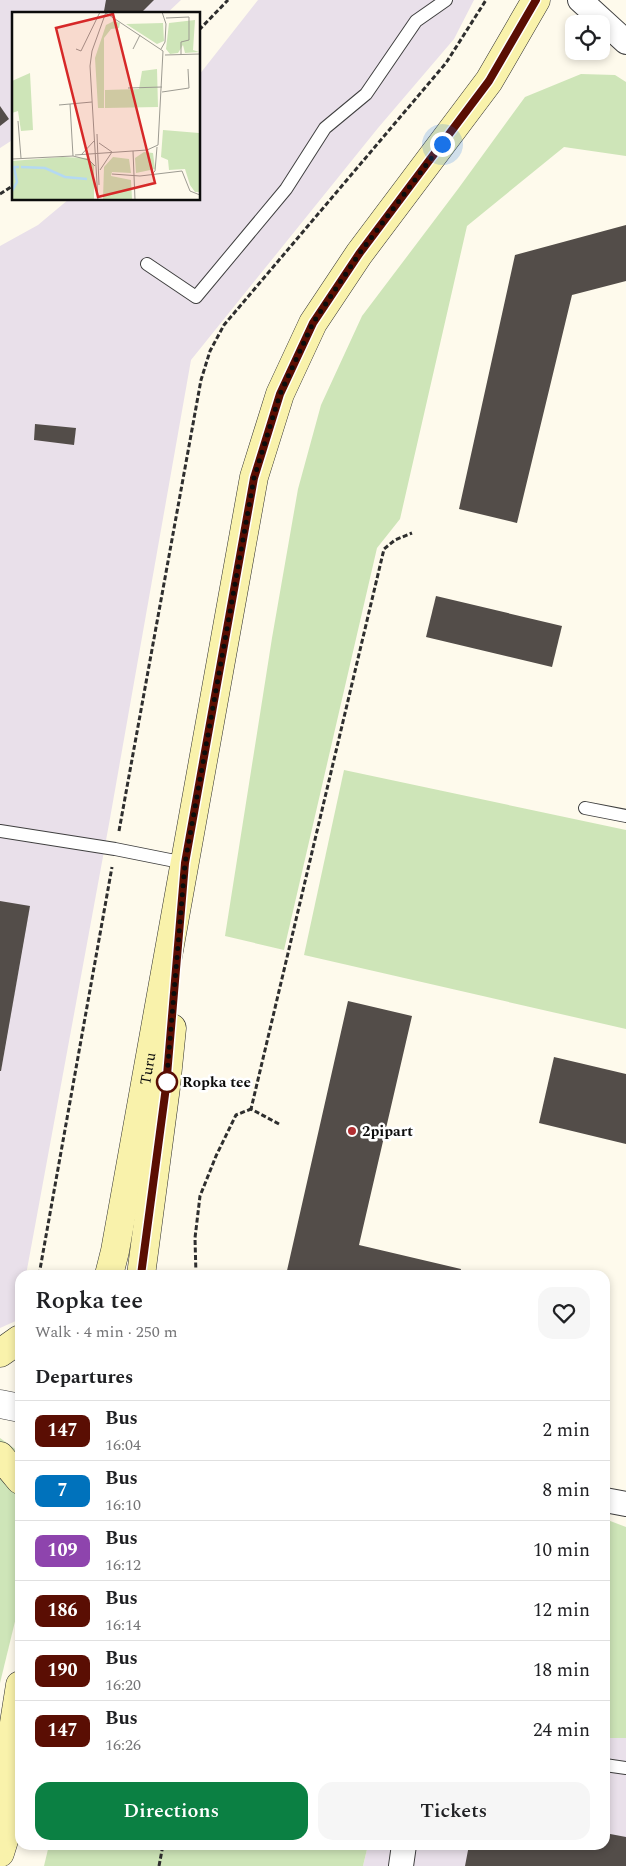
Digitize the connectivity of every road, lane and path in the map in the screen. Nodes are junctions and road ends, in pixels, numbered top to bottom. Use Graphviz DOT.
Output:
graph roads {
  1 [pos="228,0"];
  2 [pos="446,0"];
  3 [pos="486,0"];
  4 [pos="536,0"];
  5 [pos="580,0"];
  6 [pos="200,29"];
  7 [pos="626,42"];
  8 [pos="12,186"];
  9 [pos="0,194"];
  10 [pos="148,264"];
  11 [pos="412,533"];
  12 [pos="585,808"];
  13 [pos="626,816"];
  14 [pos="0,831"];
  15 [pos="115,849"];
  16 [pos="185,863"];
  17 [pos="251,1109"];
  18 [pos="280,1124"];
  19 [pos="112,1263"];
  20 [pos="40,1270"];
  21 [pos="102,1270"];
  22 [pos="142,1270"];
  23 [pos="196,1270"];
  24 [pos="15,1342"];
  25 [pos="0,1353"];
  26 [pos="0,1389"];
  27 [pos="15,1392"];
  28 [pos="0,1404"];
  29 [pos="15,1407"];
  30 [pos="0,1456"];
  31 [pos="15,1474"];
  32 [pos="610,1501"];
  33 [pos="626,1504"];
  34 [pos="15,1717"];
  35 [pos="626,1760"];
  36 [pos="610,1765"];
  37 [pos="610,1766"];
  38 [pos="626,1768"];
  39 [pos="15,1804"];
  40 [pos="0,1812"];
  41 [pos="162,1850"];
  42 [pos="403,1850"];
  43 [pos="0,1853"];
  44 [pos="158,1866"];
  45 [pos="400,1866"];
  1 -- 6 [label="path"];
  2 -- 10 [label="lane"];
  3 -- 15 [label="path"];
  4 -- 16 [label="main road, Turu"];
  5 -- 7 [label="street"];
  8 -- 9 [label="path"];
  11 -- 17 [label="path"];
  12 -- 13 [label="lane"];
  14 -- 15 [label="lane"];
  15 -- 16 [label="lane"];
  15 -- 20 [label="path"];
  16 -- 19 [label="main road, Turu"];
  16 -- 22 [label="main road, Turu"];
  17 -- 18 [label="path"];
  17 -- 23 [label="path"];
  19 -- 21 [label="main road"];
  24 -- 25 [label="main road"];
  26 -- 27 [label="street"];
  28 -- 29 [label="street"];
  30 -- 31 [label="main road"];
  32 -- 33 [label="street"];
  34 -- 40 [label="main road"];
  35 -- 36 [label="lane"];
  37 -- 38 [label="lane"];
  39 -- 43 [label="main road"];
  41 -- 44 [label="path"];
  42 -- 45 [label="street"];
}
